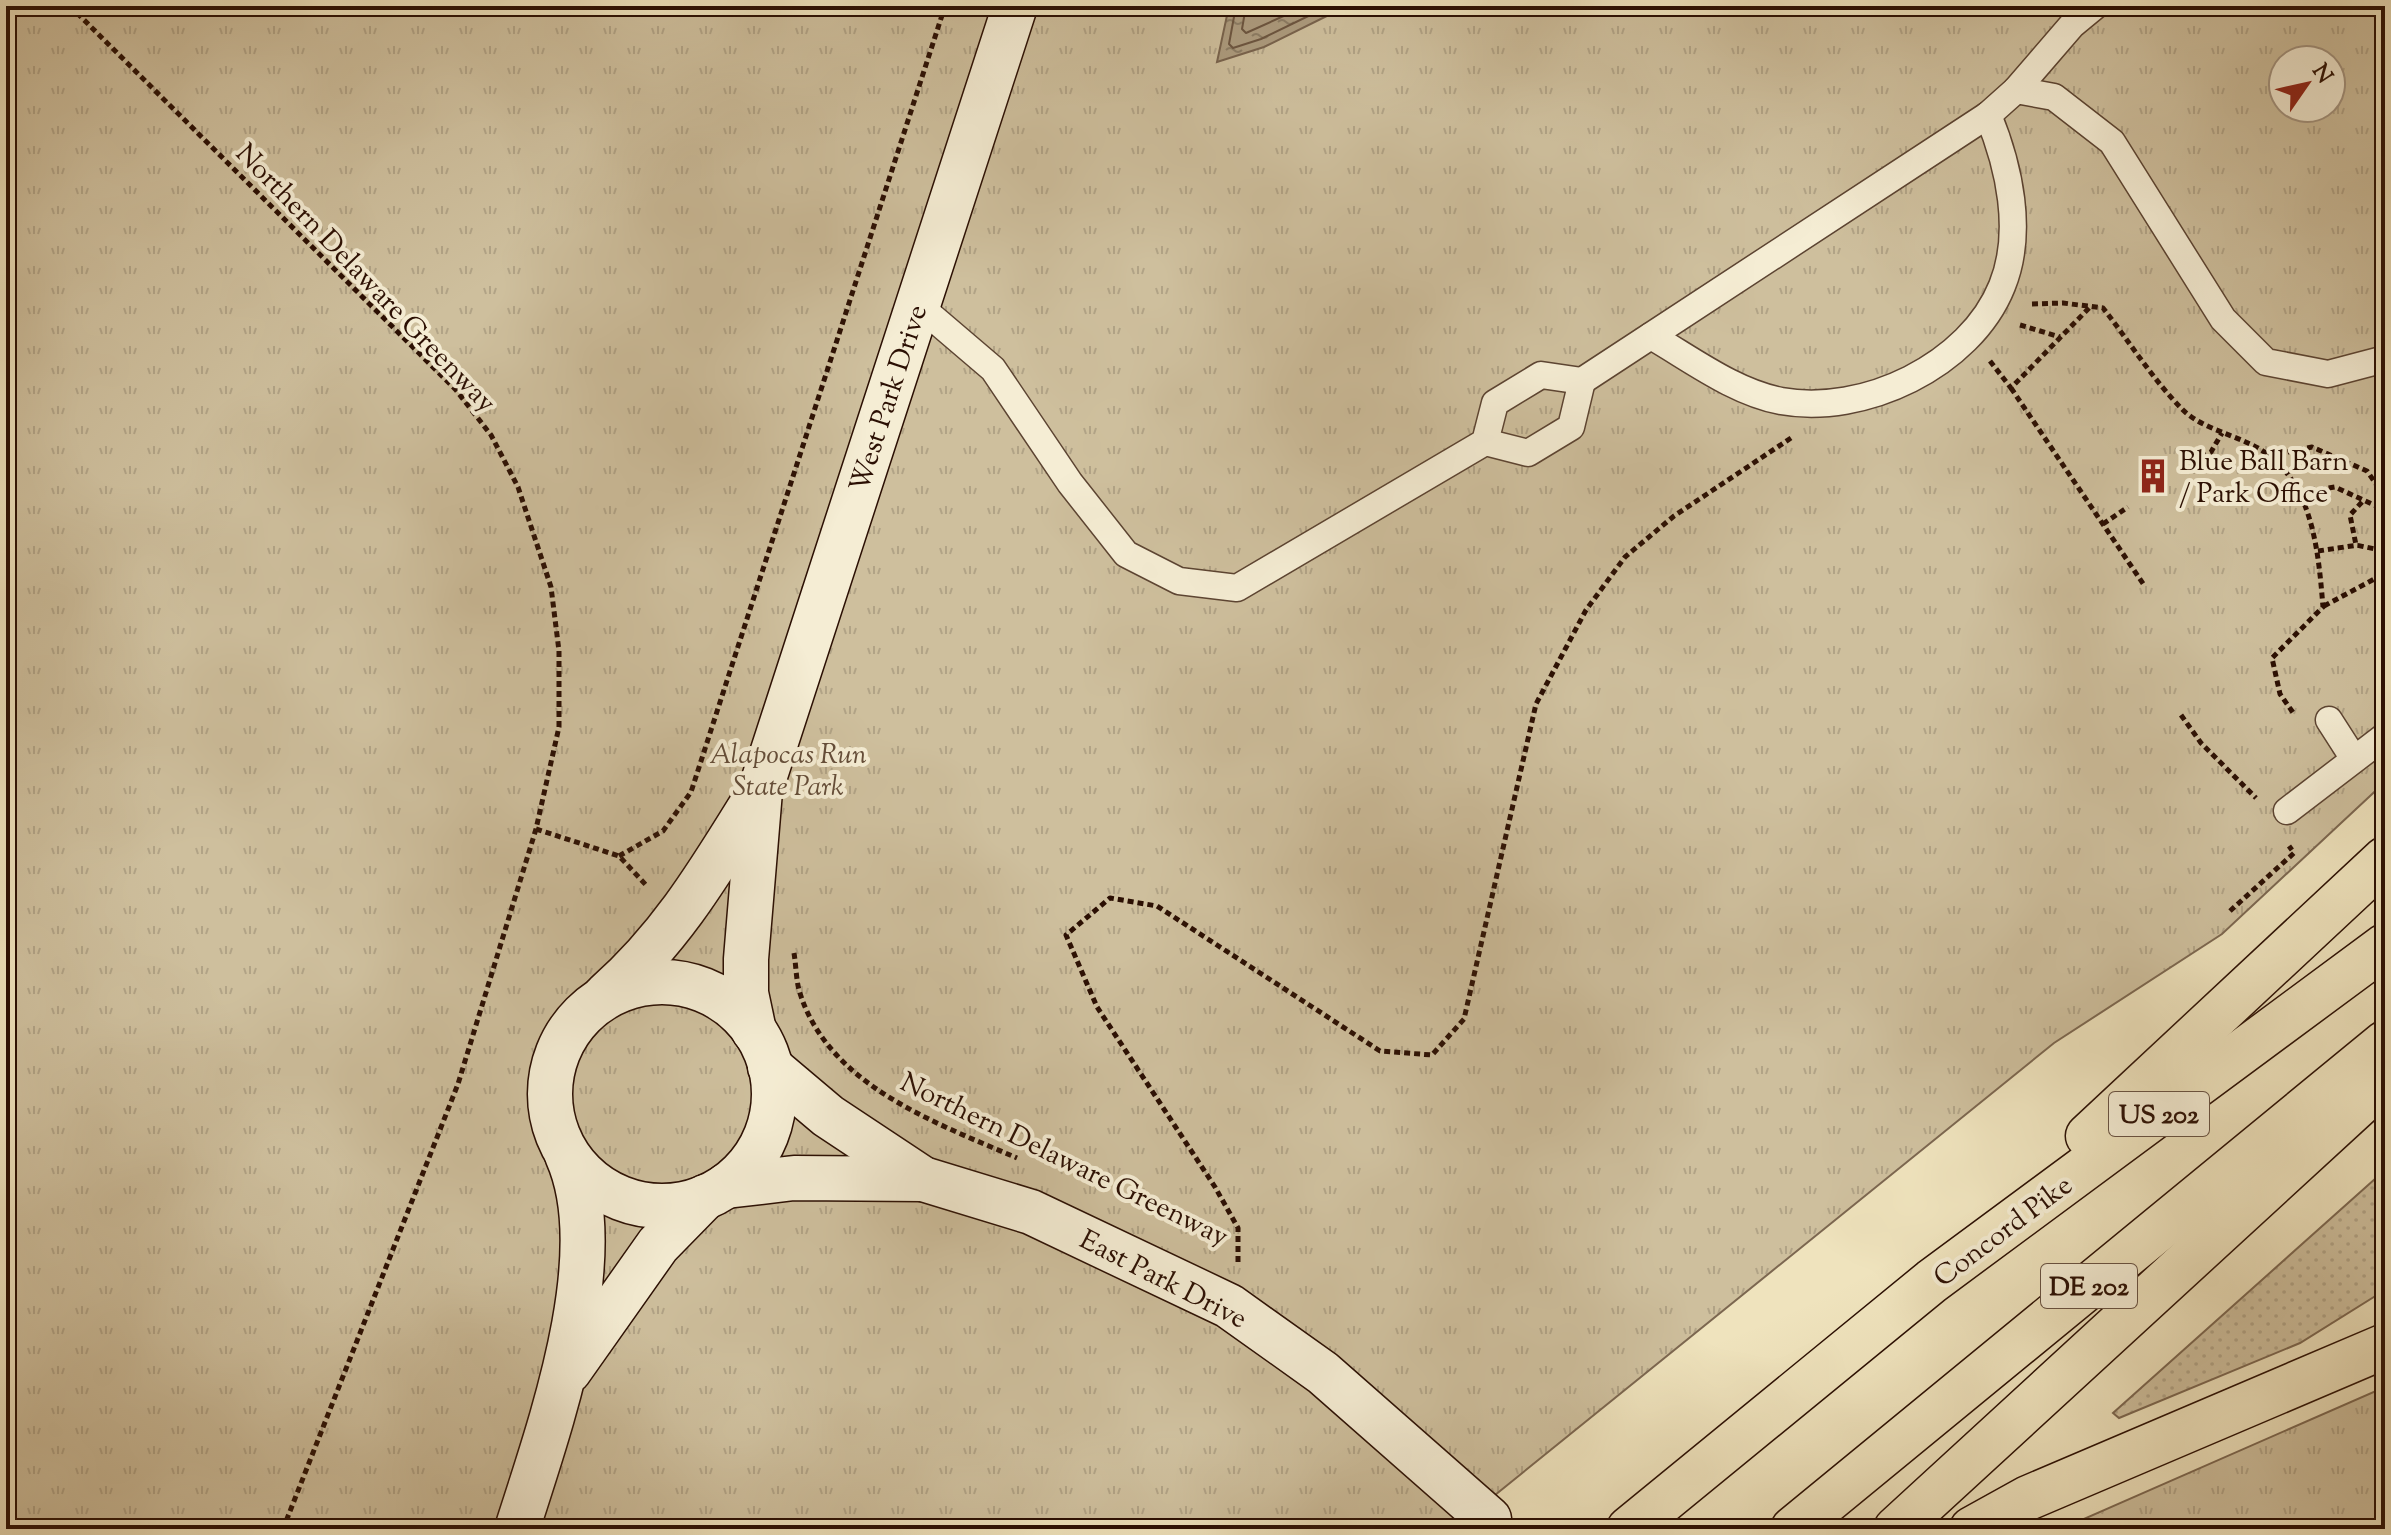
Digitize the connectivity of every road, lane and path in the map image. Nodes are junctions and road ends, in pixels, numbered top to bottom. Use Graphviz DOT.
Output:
graph roads {
  1 [pos="70,6"];
  2 [pos="945,6"];
  3 [pos="1015,6"];
  4 [pos="2095,6"];
  5 [pos="2016,90"];
  6 [pos="1988,115"];
  7 [pos="2024,304"];
  8 [pos="918,305"];
  9 [pos="2090,307"];
  10 [pos="2018,324"];
  11 [pos="1651,336"];
  12 [pos="2061,337"];
  13 [pos="1984,353"];
  14 [pos="2385,359"];
  15 [pos="1582,381"];
  16 [pos="2011,388"];
  17 [pos="2222,433"];
  18 [pos="1789,439"];
  19 [pos="1485,442"];
  20 [pos="2267,456"];
  21 [pos="2201,457"];
  22 [pos="2299,493"];
  23 [pos="2385,497"];
  24 [pos="2362,502"];
  25 [pos="2128,507"];
  26 [pos="2385,510"];
  27 [pos="2103,524"];
  28 [pos="2385,539"];
  29 [pos="2356,545"];
  30 [pos="2318,551"];
  31 [pos="2382,552"];
  32 [pos="2385,566"];
  33 [pos="2144,585"];
  34 [pos="2323,607"];
  35 [pos="2181,715"];
  36 [pos="2329,720"];
  37 [pos="2300,724"];
  38 [pos="2385,736"];
  39 [pos="2354,759"];
  40 [pos="760,791"];
  41 [pos="2278,802"];
  42 [pos="536,829"];
  43 [pos="2285,840"];
  44 [pos="619,856"];
  45 [pos="2385,859"];
  46 [pos="687,909"];
  47 [pos="2230,911"];
  48 [pos="749,932"];
  49 [pos="2385,946"];
  50 [pos="594,1005"];
  51 [pos="2385,1043"];
  52 [pos="762,1049"];
  53 [pos="2385,1080"];
  54 [pos="564,1149"];
  55 [pos="1023,1160"];
  56 [pos="923,1179"];
  57 [pos="716,1192"];
  58 [pos="1225,1256"];
  59 [pos="1238,1263"];
  60 [pos="1251,1272"];
  61 [pos="1932,1281"];
  62 [pos="2385,1346"];
  63 [pos="565,1376"];
  64 [pos="1489,1519"];
  65 [pos="283,1529"];
  66 [pos="517,1529"];
  67 [pos="1629,1529"];
  68 [pos="1793,1529"];
  69 [pos="1896,1529"];
  70 [pos="1972,1529"];
  1 -- 42 [label="path, Northern Delaware Greenway"];
  2 -- 44 [label="path"];
  3 -- 8 [label="street, West Park Drive"];
  4 -- 5 [label="lane"];
  5 -- 6 [label="lane"];
  5 -- 14 [label="lane"];
  6 -- 11 [label="lane"];
  6 -- 11 [label="lane"];
  7 -- 9 [label="path"];
  8 -- 19 [label="lane"];
  8 -- 40 [label="street, West Park Drive"];
  9 -- 12 [label="path"];
  9 -- 17 [label="path"];
  10 -- 12 [label="path"];
  11 -- 15 [label="lane"];
  12 -- 16 [label="path"];
  13 -- 16 [label="path"];
  15 -- 19 [label="lane"];
  15 -- 19 [label="lane"];
  16 -- 27 [label="path"];
  17 -- 20 [label="path"];
  17 -- 21 [label="path"];
  18 -- 59 [label="path"];
  20 -- 22 [label="path"];
  20 -- 23 [label="path"];
  22 -- 24 [label="path"];
  22 -- 30 [label="path"];
  24 -- 26 [label="path"];
  24 -- 29 [label="path"];
  25 -- 27 [label="path"];
  27 -- 33 [label="path"];
  28 -- 31 [label="path"];
  29 -- 30 [label="path"];
  29 -- 31 [label="path"];
  30 -- 34 [label="path"];
  32 -- 34 [label="path"];
  34 -- 37 [label="path"];
  35 -- 41 [label="path"];
  36 -- 39 [label="lane"];
  38 -- 39 [label="lane"];
  39 -- 41 [label="lane"];
  40 -- 46 [label="street, West Park Drive"];
  40 -- 48 [label="street, West Park Drive"];
  42 -- 44 [label="path"];
  42 -- 65 [label="path, Northern Delaware Greenway"];
  43 -- 47 [label="path"];
  44 -- 46 [label="path"];
  45 -- 61 [label="main road"];
  46 -- 50 [label="street, West Park Drive"];
  48 -- 52 [label="street, West Park Drive"];
  48 -- 55 [label="path, Northern Delaware Greenway"];
  49 -- 61 [label="main road, Concord Pike / US 202"];
  50 -- 52 [label="street"];
  50 -- 54 [label="street"];
  51 -- 68 [label="main road, DE 202"];
  52 -- 56 [label="street, East Park Drive"];
  52 -- 57 [label="street"];
  53 -- 69 [label="main road"];
  54 -- 57 [label="street"];
  54 -- 63 [label="street"];
  56 -- 57 [label="street, East Park Drive"];
  56 -- 64 [label="street, East Park Drive"];
  57 -- 63 [label="street"];
  58 -- 59 [label="path, Northern Delaware Greenway"];
  59 -- 60 [label="path, Northern Delaware Greenway"];
  61 -- 67 [label="main road, Concord Pike / US 202"];
  62 -- 70 [label="main road"];
  63 -- 66 [label="street"];
}
